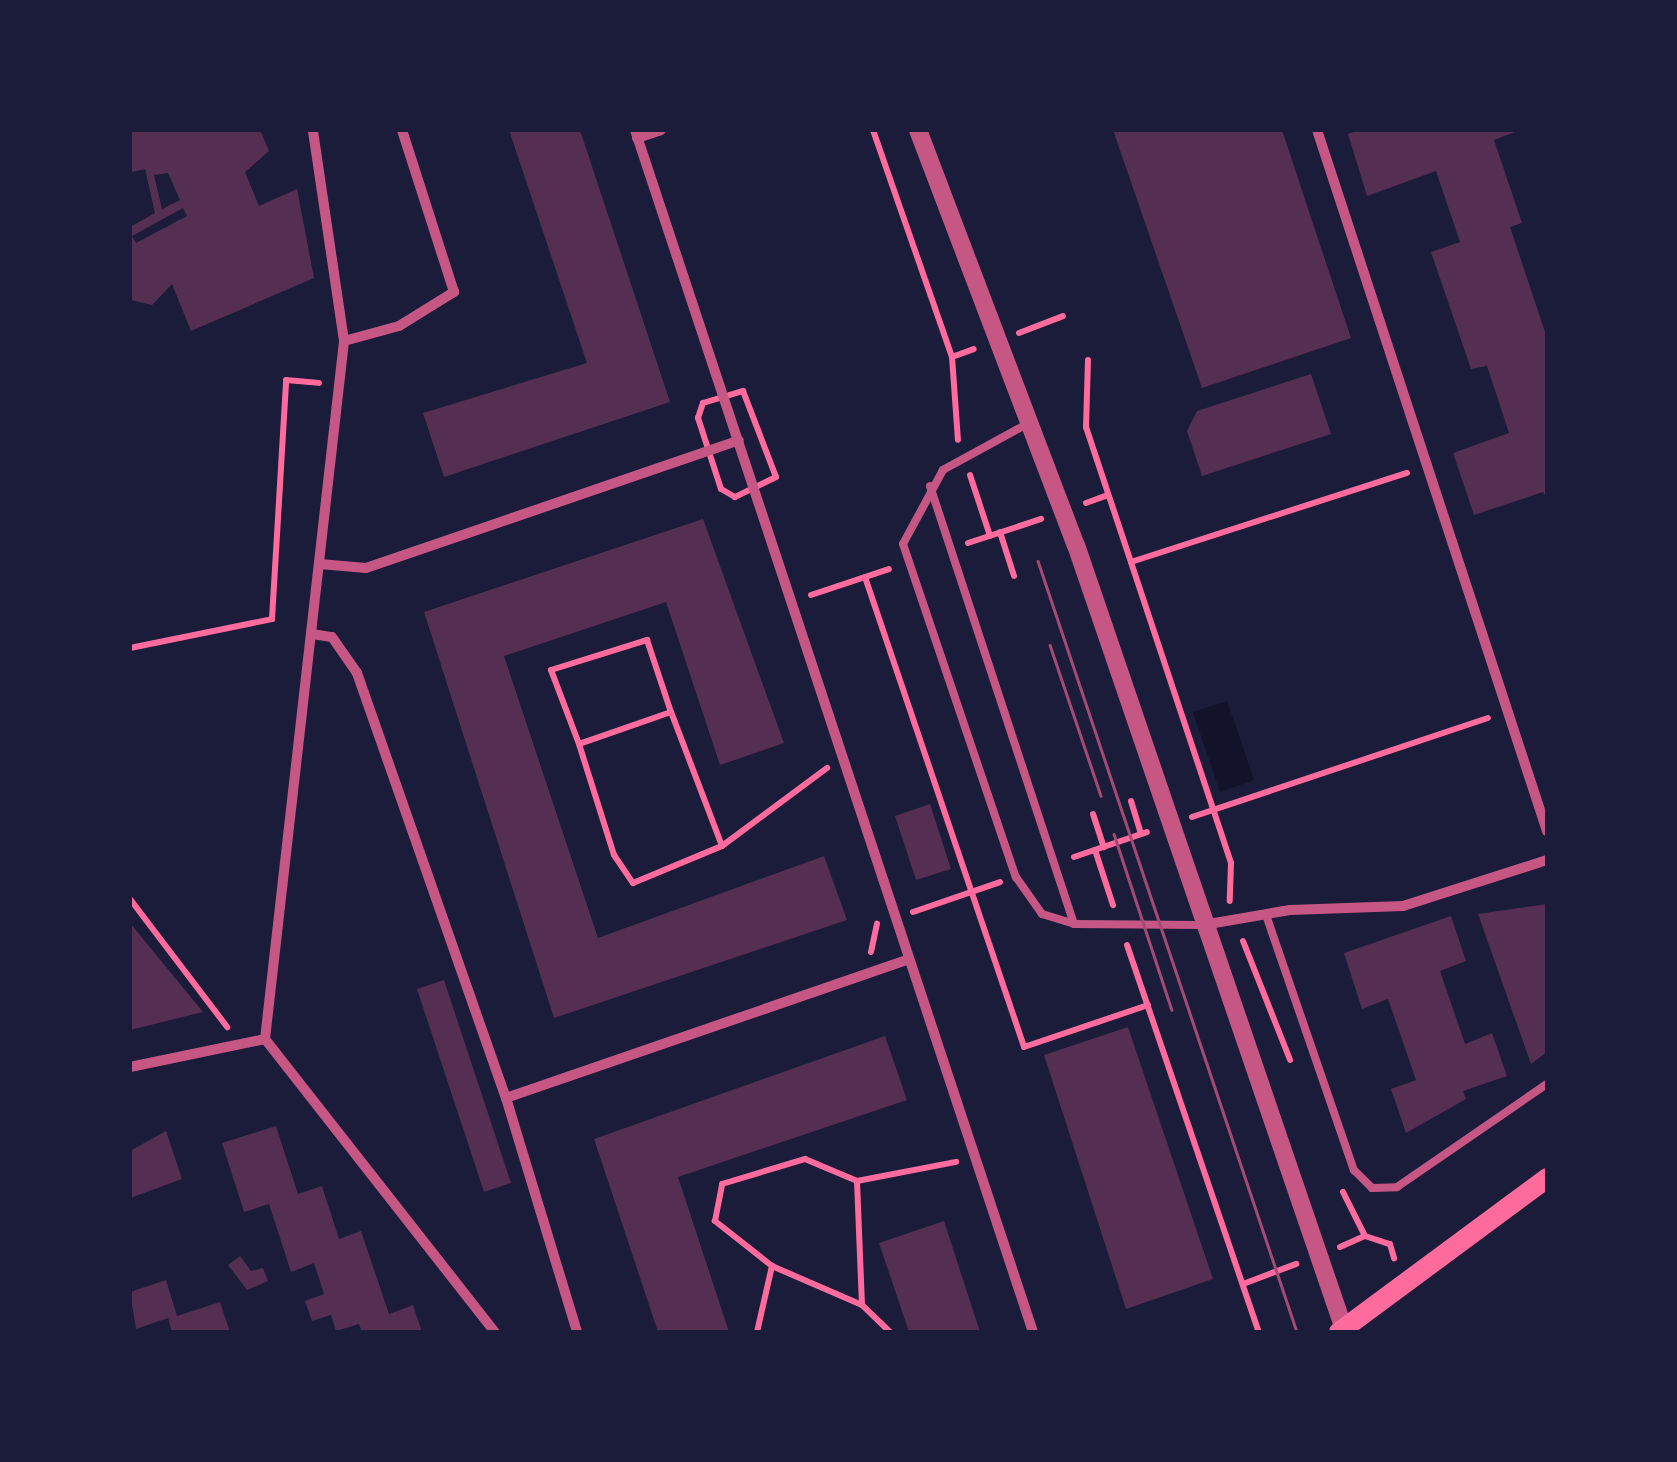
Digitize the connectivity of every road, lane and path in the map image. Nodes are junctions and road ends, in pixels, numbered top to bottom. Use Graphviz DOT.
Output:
graph roads {
  1 [pos="314,130"];
  2 [pos="402,130"];
  3 [pos="661,130"];
  4 [pos="873,130"];
  5 [pos="918,130"];
  6 [pos="1318,130"];
  7 [pos="636,134"];
  8 [pos="344,341"];
  9 [pos="952,357"];
  10 [pos="1088,360"];
  11 [pos="340,385"];
  12 [pos="1027,424"];
  13 [pos="739,440"];
  14 [pos="1432,465"];
  15 [pos="930,486"];
  16 [pos="1039,520"];
  17 [pos="1000,532"];
  18 [pos="961,545"];
  19 [pos="1130,562"];
  20 [pos="320,564"];
  21 [pos="891,568"];
  22 [pos="1014,576"];
  23 [pos="864,577"];
  24 [pos="808,596"];
  25 [pos="312,634"];
  26 [pos="130,648"];
  27 [pos="671,712"];
  28 [pos="579,744"];
  29 [pos="848,761"];
  30 [pos="1131,801"];
  31 [pos="1092,814"];
  32 [pos="1547,831"];
  33 [pos="1141,834"];
  34 [pos="722,846"];
  35 [pos="1104,846"];
  36 [pos="1095,850"];
  37 [pos="1547,860"];
  38 [pos="130,899"];
  39 [pos="1266,915"];
  40 [pos="1236,921"];
  41 [pos="1074,924"];
  42 [pos="1201,925"];
  43 [pos="1122,931"];
  44 [pos="909,959"];
  45 [pos="1148,1005"];
  46 [pos="265,1039"];
  47 [pos="240,1044"];
  48 [pos="130,1067"];
  49 [pos="1547,1084"];
  50 [pos="506,1098"];
  51 [pos="977,1159"];
  52 [pos="1547,1178"];
  53 [pos="858,1181"];
  54 [pos="772,1266"];
  55 [pos="862,1305"];
  56 [pos="1343,1331"];
  57 [pos="495,1332"];
  58 [pos="577,1332"];
  59 [pos="757,1332"];
  60 [pos="890,1332"];
  61 [pos="1033,1332"];
  62 [pos="1259,1332"];
  1 -- 8 [label="street"];
  2 -- 8 [label="street"];
  3 -- 7 [label="street"];
  4 -- 9 [label="path"];
  5 -- 12 [label="street"];
  6 -- 14 [label="street"];
  7 -- 13 [label="street"];
  8 -- 11 [label="street"];
  10 -- 19 [label="path"];
  11 -- 20 [label="street"];
  11 -- 26 [label="path"];
  12 -- 15 [label="lane"];
  12 -- 42 [label="street"];
  13 -- 20 [label="street"];
  13 -- 29 [label="street"];
  14 -- 19 [label="path"];
  14 -- 32 [label="street"];
  15 -- 41 [label="lane"];
  15 -- 41 [label="lane"];
  16 -- 17 [label="path"];
  17 -- 18 [label="path"];
  17 -- 22 [label="path"];
  19 -- 40 [label="path"];
  20 -- 25 [label="street"];
  21 -- 23 [label="path"];
  23 -- 24 [label="path"];
  23 -- 45 [label="path"];
  25 -- 46 [label="street"];
  25 -- 50 [label="street"];
  27 -- 28 [label="path"];
  27 -- 28 [label="path"];
  27 -- 34 [label="path"];
  28 -- 34 [label="path"];
  29 -- 34 [label="path"];
  29 -- 44 [label="street"];
  30 -- 33 [label="path"];
  31 -- 35 [label="path"];
  36 -- 43 [label="path"];
  37 -- 39 [label="street"];
  38 -- 47 [label="path"];
  39 -- 40 [label="street"];
  39 -- 49 [label="lane"];
  40 -- 42 [label="street"];
  41 -- 43 [label="lane"];
  42 -- 43 [label="lane"];
  42 -- 56 [label="street"];
  43 -- 45 [label="path"];
  44 -- 50 [label="street"];
  44 -- 51 [label="street"];
  45 -- 62 [label="path"];
  46 -- 47 [label="street"];
  46 -- 57 [label="street"];
  47 -- 48 [label="street"];
  50 -- 58 [label="street"];
  51 -- 53 [label="path"];
  51 -- 61 [label="street"];
  52 -- 56 [label="main road"];
  53 -- 54 [label="path"];
  53 -- 55 [label="path"];
  54 -- 55 [label="path"];
  54 -- 59 [label="path"];
  55 -- 60 [label="path"];
}
